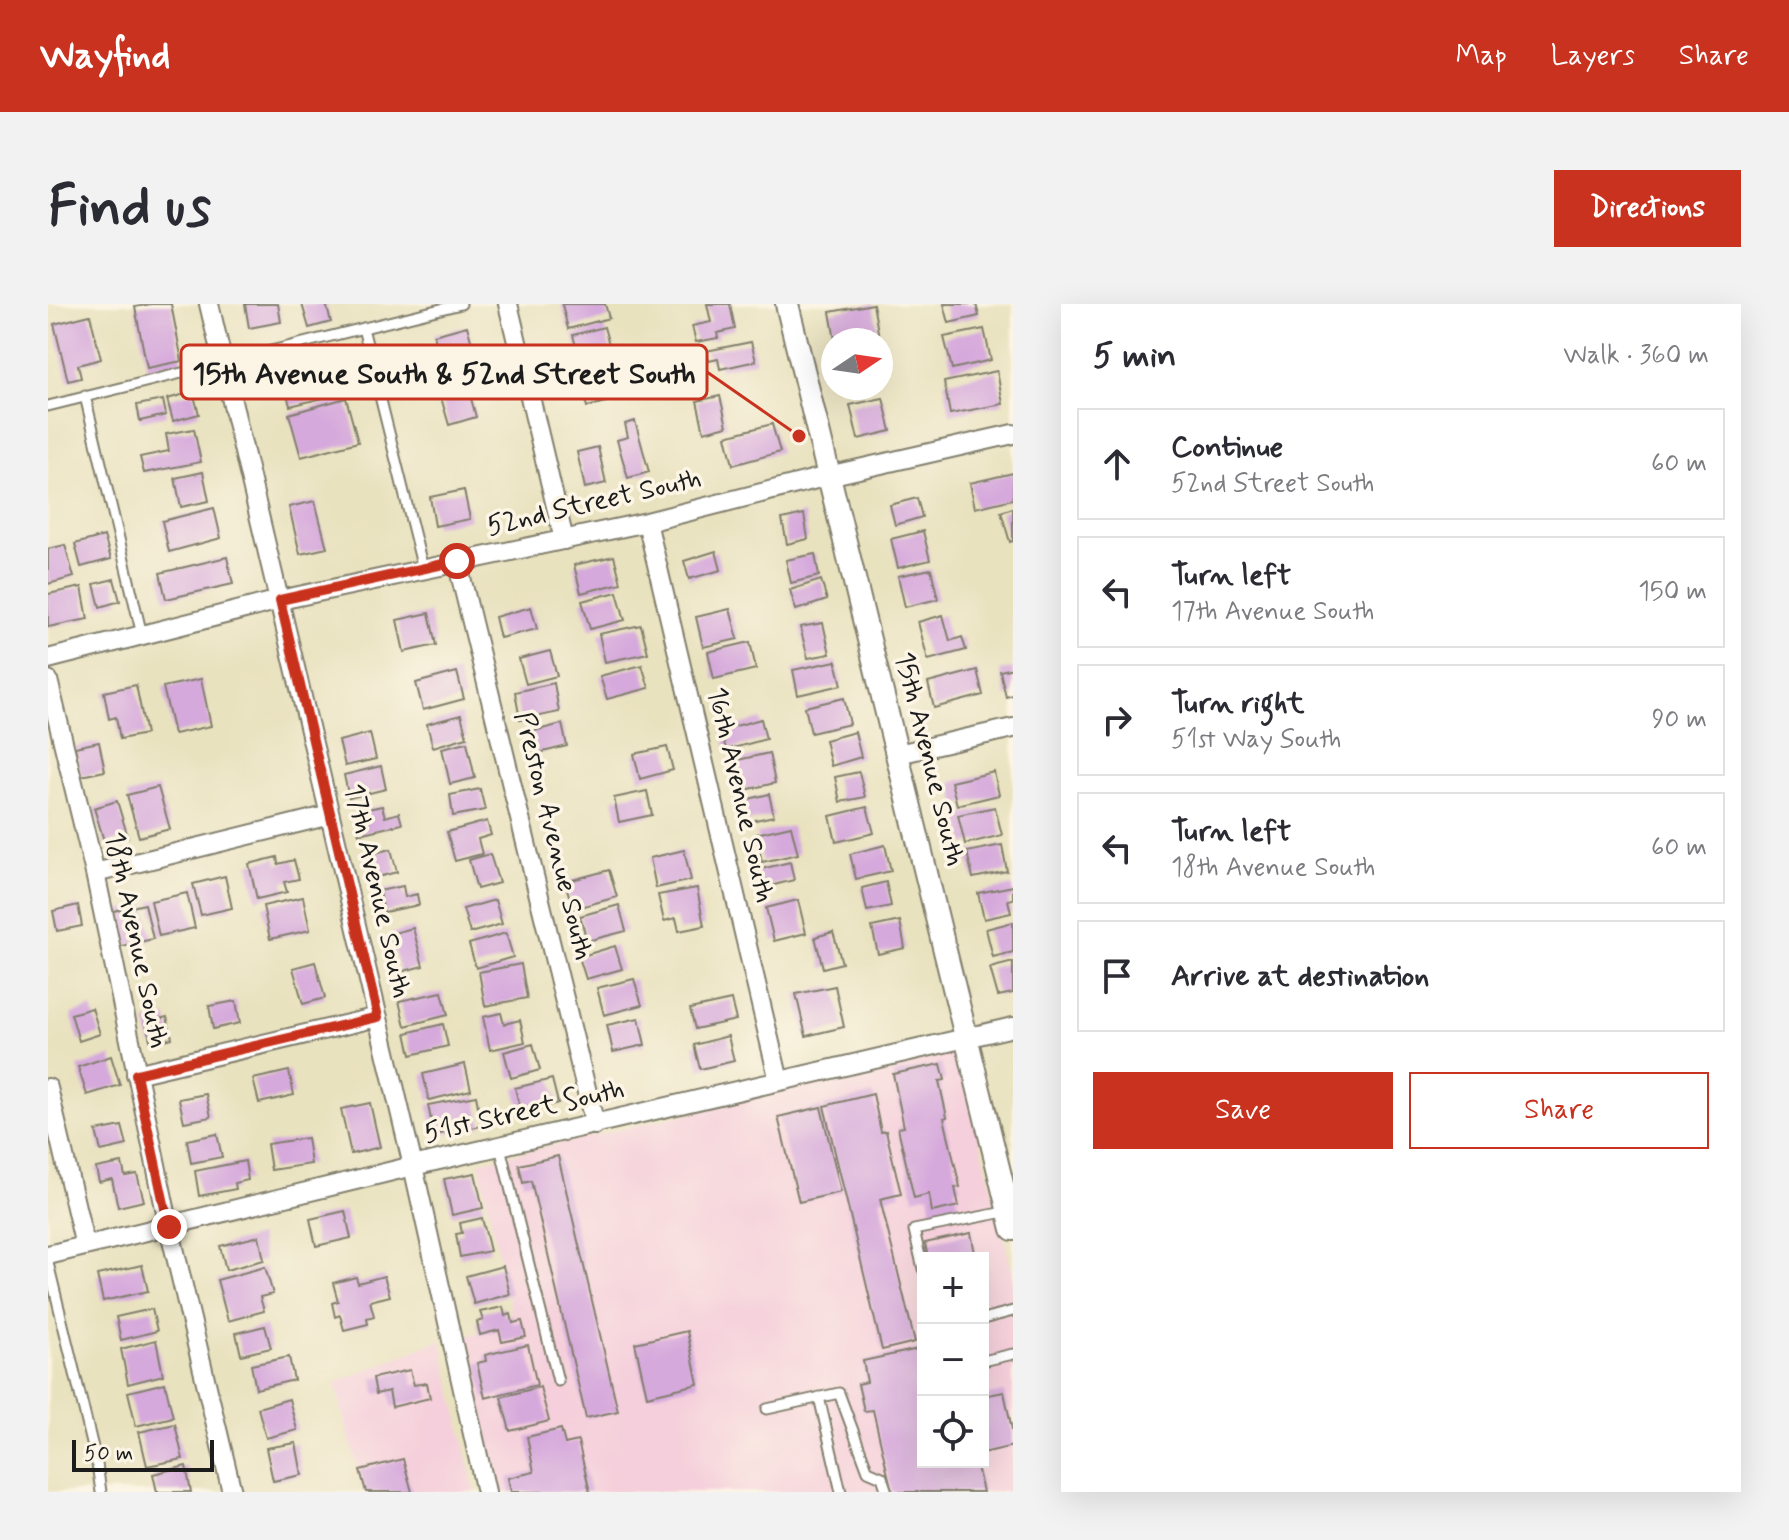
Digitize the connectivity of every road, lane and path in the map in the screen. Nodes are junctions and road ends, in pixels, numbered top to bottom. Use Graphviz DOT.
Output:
graph roads {
  1 [pos="209,304"];
  2 [pos="461,304"];
  3 [pos="508,304"];
  4 [pos="787,304"];
  5 [pos="363,328"];
  6 [pos="223,363"];
  7 [pos="85,396"];
  8 [pos="48,406"];
  9 [pos="1013,434"];
  10 [pos="828,476"];
  11 [pos="647,522"];
  12 [pos="564,540"];
  13 [pos="457,561"];
  14 [pos="423,569"];
  15 [pos="280,600"];
  16 [pos="142,635"];
  17 [pos="48,659"];
  18 [pos="48,680"];
  19 [pos="1013,728"];
  20 [pos="898,754"];
  21 [pos="330,815"];
  22 [pos="95,873"];
  23 [pos="378,1017"];
  24 [pos="1013,1027"];
  25 [pos="966,1039"];
  26 [pos="136,1074"];
  27 [pos="779,1081"];
  28 [pos="48,1088"];
  29 [pos="595,1125"];
  30 [pos="500,1147"];
  31 [pos="413,1166"];
  32 [pos="1011,1220"];
  33 [pos="169,1227"];
  34 [pos="85,1246"];
  35 [pos="919,1252"];
  36 [pos="48,1255"];
  37 [pos="48,1263"];
  38 [pos="1013,1311"];
  39 [pos="989,1317"];
  40 [pos="1013,1354"];
  41 [pos="989,1360"];
  42 [pos="558,1381"];
  43 [pos="819,1397"];
  44 [pos="767,1409"];
  45 [pos="101,1492"];
  46 [pos="232,1492"];
  47 [pos="486,1492"];
  48 [pos="841,1492"];
  49 [pos="887,1492"];
  1 -- 6 [label="street, 17th Avenue South"];
  2 -- 5 [label="lane"];
  3 -- 12 [label="street"];
  4 -- 10 [label="street, 15th Avenue South"];
  5 -- 6 [label="lane"];
  5 -- 14 [label="lane"];
  6 -- 7 [label="lane"];
  6 -- 15 [label="street, 17th Avenue South"];
  7 -- 8 [label="lane"];
  7 -- 16 [label="lane"];
  9 -- 10 [label="street, 52nd Street South"];
  10 -- 11 [label="street, 52nd Street South"];
  10 -- 20 [label="street, 15th Avenue South"];
  11 -- 12 [label="street, 52nd Street South"];
  11 -- 27 [label="street, 16th Avenue South"];
  12 -- 13 [label="street, 52nd Street South"];
  13 -- 14 [label="street, 52nd Street South"];
  13 -- 29 [label="street, Preston Avenue South"];
  14 -- 15 [label="street, 52nd Street South"];
  15 -- 16 [label="street, 52nd Street South"];
  15 -- 21 [label="street, 17th Avenue South"];
  16 -- 17 [label="street, 52nd Street South"];
  18 -- 22 [label="street, 18th Avenue South"];
  19 -- 20 [label="street"];
  20 -- 25 [label="street, 15th Avenue South"];
  21 -- 22 [label="street"];
  21 -- 23 [label="street, 17th Avenue South"];
  22 -- 26 [label="street, 18th Avenue South"];
  23 -- 26 [label="street"];
  23 -- 31 [label="street, 17th Avenue South"];
  24 -- 25 [label="street, 51st Street South"];
  25 -- 27 [label="street, 51st Street South"];
  25 -- 32 [label="street, 15th Avenue South"];
  26 -- 33 [label="street, 18th Avenue South"];
  27 -- 29 [label="street, 51st Street South"];
  28 -- 34 [label="street"];
  29 -- 30 [label="street, 51st Street South"];
  30 -- 31 [label="street, 51st Street South"];
  30 -- 42 [label="lane"];
  31 -- 33 [label="street, 51st Street South"];
  31 -- 47 [label="street, 17th Avenue South"];
  32 -- 35 [label="lane"];
  33 -- 34 [label="street, 51st Street South"];
  33 -- 46 [label="street, 18th Avenue South"];
  34 -- 36 [label="street, 51st Street South"];
  37 -- 45 [label="lane"];
  38 -- 39 [label="lane"];
  40 -- 41 [label="lane"];
  43 -- 44 [label="lane"];
  43 -- 48 [label="lane"];
  43 -- 49 [label="lane"];
}
